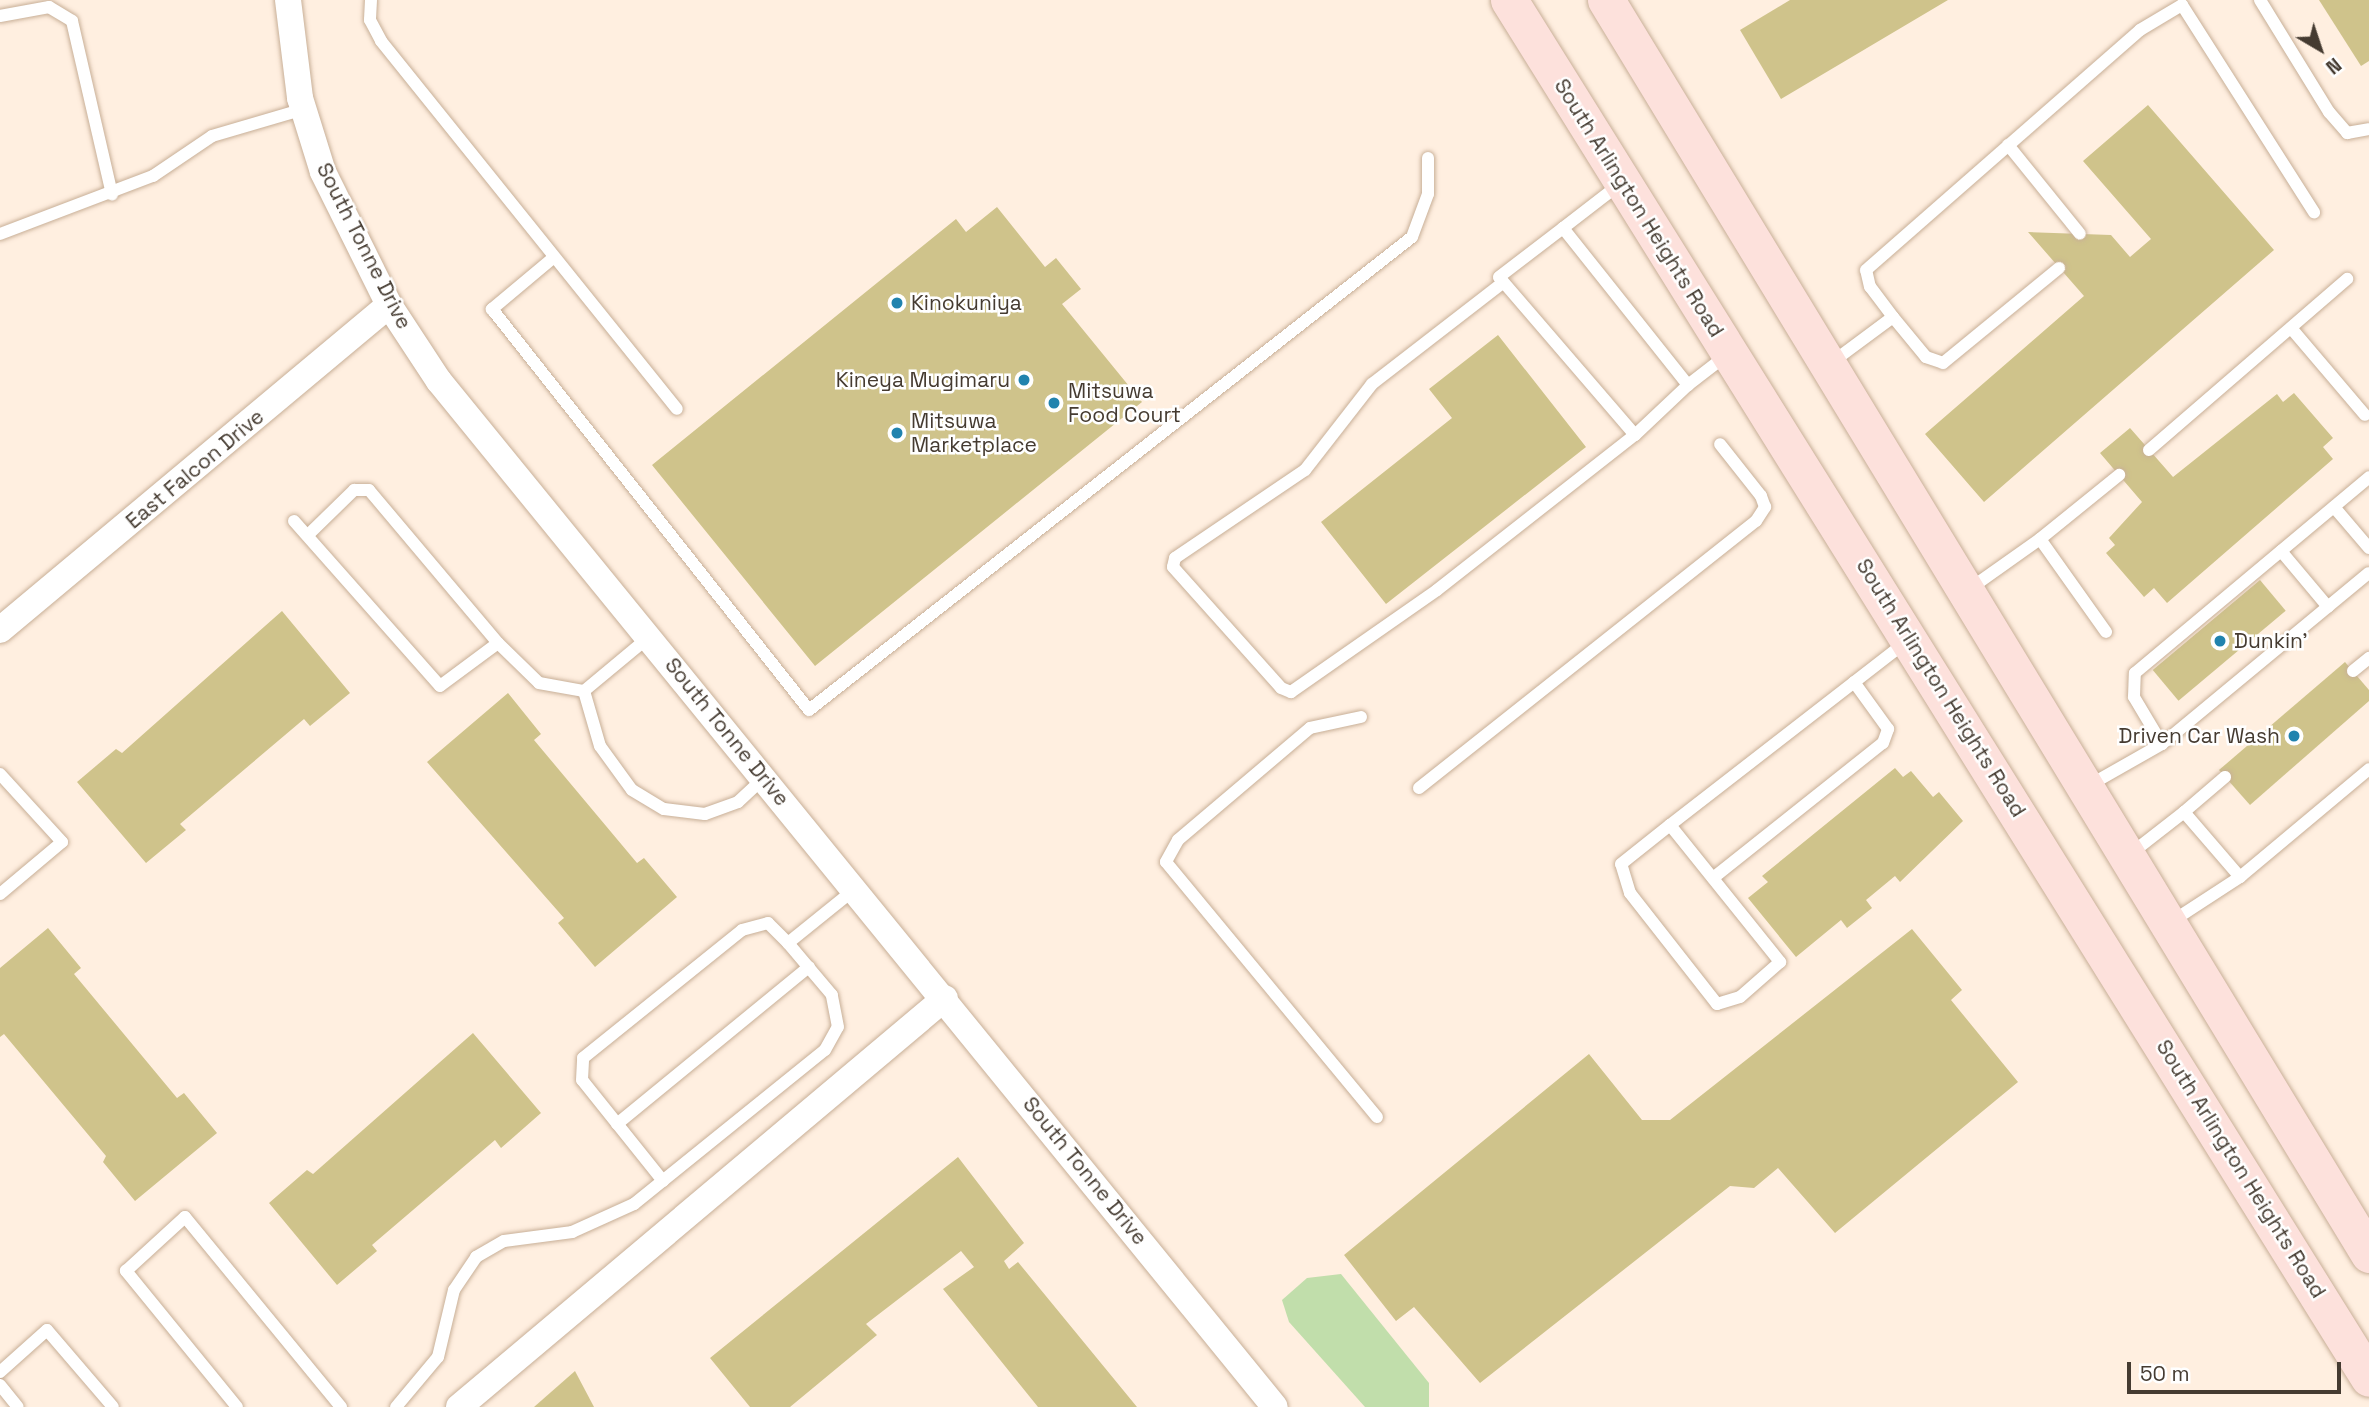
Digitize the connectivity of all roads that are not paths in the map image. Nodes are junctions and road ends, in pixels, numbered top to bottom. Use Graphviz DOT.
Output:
graph roads {
  1 [pos="288,0"];
  2 [pos="371,0"];
  3 [pos="1509,0"];
  4 [pos="1606,0"];
  5 [pos="2260,0"];
  6 [pos="0,16"];
  7 [pos="304,109"];
  8 [pos="2369,129"];
  9 [pos="2008,145"];
  10 [pos="1428,158"];
  11 [pos="1623,182"];
  12 [pos="112,194"];
  13 [pos="2314,212"];
  14 [pos="1563,228"];
  15 [pos="2080,233"];
  16 [pos="0,234"];
  17 [pos="553,258"];
  18 [pos="2059,268"];
  19 [pos="2347,279"];
  20 [pos="1500,285"];
  21 [pos="389,305"];
  22 [pos="1893,317"];
  23 [pos="2291,328"];
  24 [pos="1730,352"];
  25 [pos="1827,365"];
  26 [pos="1688,385"];
  27 [pos="677,409"];
  28 [pos="2365,415"];
  29 [pos="1635,435"];
  30 [pos="1720,444"];
  31 [pos="2149,450"];
  32 [pos="2119,475"];
  33 [pos="2369,477"];
  34 [pos="2334,507"];
  35 [pos="294,521"];
  36 [pos="310,533"];
  37 [pos="2040,539"];
  38 [pos="2369,548"];
  39 [pos="2281,551"];
  40 [pos="2369,573"];
  41 [pos="1965,592"];
  42 [pos="2328,607"];
  43 [pos="0,631"];
  44 [pos="2106,632"];
  45 [pos="649,637"];
  46 [pos="1910,639"];
  47 [pos="498,643"];
  48 [pos="2369,658"];
  49 [pos="2353,671"];
  50 [pos="1854,681"];
  51 [pos="584,691"];
  52 [pos="1361,717"];
  53 [pos="2162,744"];
  54 [pos="2369,769"];
  55 [pos="0,774"];
  56 [pos="2225,777"];
  57 [pos="764,778"];
  58 [pos="2085,787"];
  59 [pos="1419,789"];
  60 [pos="2184,812"];
  61 [pos="1670,825"];
  62 [pos="2126,856"];
  63 [pos="2240,877"];
  64 [pos="1713,878"];
  65 [pos="855,889"];
  66 [pos="0,894"];
  67 [pos="2168,924"];
  68 [pos="788,943"];
  69 [pos="809,967"];
  70 [pos="945,998"];
  71 [pos="1377,1117"];
  72 [pos="617,1125"];
  73 [pos="663,1181"];
  74 [pos="2369,1254"];
  75 [pos="0,1372"];
  76 [pos="2369,1378"];
  77 [pos="0,1385"];
  78 [pos="472,1403"];
  79 [pos="18,1407"];
  80 [pos="113,1407"];
  81 [pos="237,1407"];
  82 [pos="341,1407"];
  83 [pos="396,1407"];
  84 [pos="1275,1407"];
  1 -- 7 [label="street, South Tonne Drive"];
  2 -- 17 [label="lane"];
  3 -- 11 [label="main road, South Arlington Heights Road"];
  4 -- 25 [label="main road"];
  5 -- 8 [label="lane"];
  6 -- 12 [label="lane"];
  7 -- 12 [label="lane"];
  7 -- 21 [label="street, South Tonne Drive"];
  9 -- 13 [label="lane"];
  9 -- 15 [label="lane"];
  9 -- 22 [label="lane"];
  10 -- 17 [label="lane"];
  11 -- 14 [label="lane"];
  11 -- 24 [label="main road, South Arlington Heights Road"];
  12 -- 16 [label="lane"];
  14 -- 20 [label="lane"];
  14 -- 26 [label="lane"];
  17 -- 27 [label="lane"];
  18 -- 22 [label="lane"];
  19 -- 23 [label="lane"];
  20 -- 29 [label="lane"];
  20 -- 29 [label="lane"];
  21 -- 43 [label="street, East Falcon Drive"];
  21 -- 45 [label="street, South Tonne Drive"];
  22 -- 25 [label="lane"];
  23 -- 28 [label="lane"];
  23 -- 31 [label="lane"];
  24 -- 26 [label="lane"];
  24 -- 46 [label="main road, South Arlington Heights Road"];
  25 -- 41 [label="main road"];
  26 -- 29 [label="lane"];
  30 -- 59 [label="lane"];
  32 -- 37 [label="lane"];
  33 -- 34 [label="lane"];
  34 -- 38 [label="lane"];
  34 -- 39 [label="lane"];
  35 -- 36 [label="lane"];
  36 -- 47 [label="lane"];
  36 -- 47 [label="lane"];
  37 -- 41 [label="lane"];
  37 -- 44 [label="lane"];
  39 -- 42 [label="lane"];
  39 -- 53 [label="lane"];
  40 -- 42 [label="lane"];
  41 -- 58 [label="main road"];
  42 -- 53 [label="lane"];
  45 -- 51 [label="lane"];
  45 -- 57 [label="street, South Tonne Drive"];
  46 -- 50 [label="lane"];
  46 -- 76 [label="main road, South Arlington Heights Road"];
  47 -- 51 [label="lane"];
  48 -- 49 [label="lane"];
  50 -- 61 [label="lane"];
  50 -- 64 [label="lane"];
  51 -- 57 [label="lane"];
  52 -- 71 [label="lane"];
  53 -- 58 [label="lane"];
  54 -- 63 [label="lane"];
  55 -- 66 [label="lane"];
  56 -- 60 [label="lane"];
  57 -- 65 [label="street, South Tonne Drive"];
  58 -- 62 [label="main road"];
  60 -- 62 [label="lane"];
  60 -- 63 [label="lane"];
  61 -- 64 [label="lane"];
  61 -- 64 [label="lane"];
  62 -- 67 [label="main road"];
  63 -- 67 [label="lane"];
  65 -- 68 [label="lane"];
  65 -- 70 [label="street, South Tonne Drive"];
  67 -- 74 [label="main road"];
  68 -- 69 [label="lane"];
  68 -- 72 [label="lane"];
  69 -- 72 [label="lane"];
  69 -- 73 [label="lane"];
  70 -- 78 [label="street"];
  70 -- 84 [label="street, South Tonne Drive"];
  72 -- 73 [label="lane"];
  73 -- 83 [label="lane"];
  75 -- 80 [label="lane"];
  77 -- 79 [label="lane"];
  81 -- 82 [label="lane"];
}
